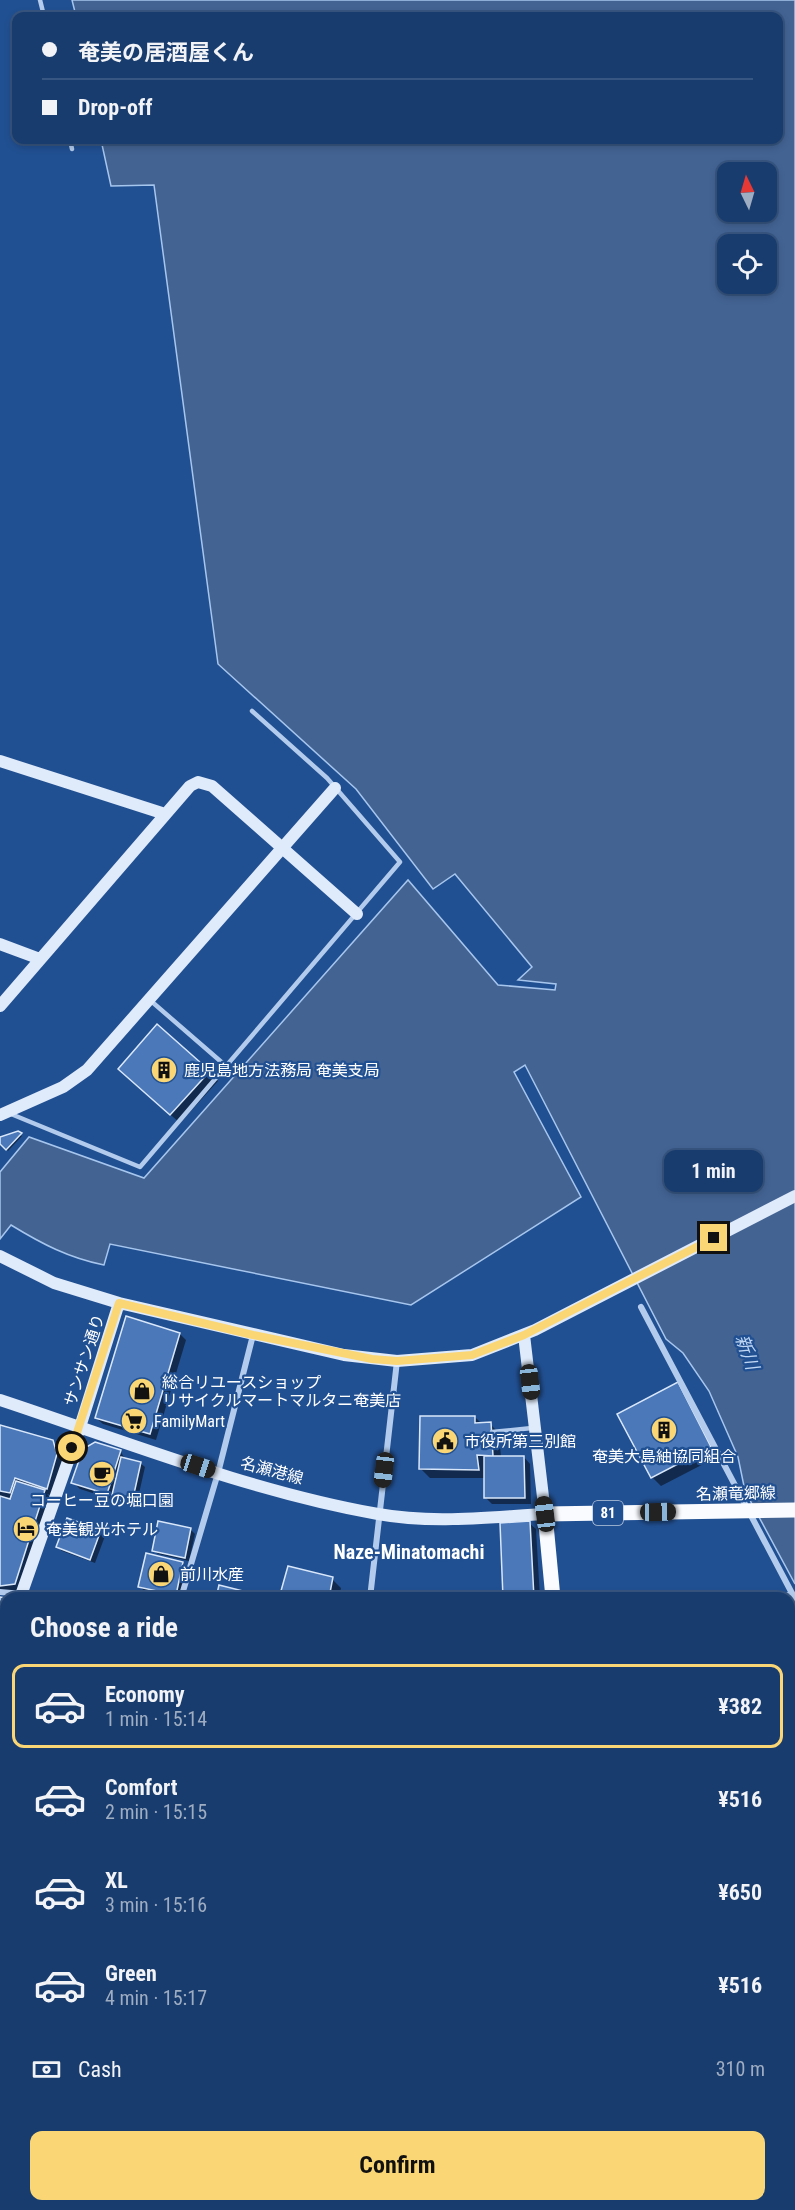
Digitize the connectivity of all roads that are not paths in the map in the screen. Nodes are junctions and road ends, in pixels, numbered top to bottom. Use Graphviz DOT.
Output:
graph roads {
  1 [pos="71,144"];
  2 [pos="72,149"];
  3 [pos="252,711"];
  4 [pos="0,761"];
  5 [pos="335,788"];
  6 [pos="165,814"];
  7 [pos="282,848"];
  8 [pos="357,914"];
  9 [pos="0,944"];
  10 [pos="40,959"];
  11 [pos="150,1000"];
  12 [pos="0,1006"];
  13 [pos="226,1066"];
  14 [pos="4,1114"];
  15 [pos="795,1196"];
  16 [pos="0,1256"];
  17 [pos="119,1303"];
  18 [pos="641,1307"];
  19 [pos="253,1335"];
  20 [pos="524,1335"];
  21 [pos="397,1361"];
  22 [pos="0,1400"];
  23 [pos="535,1427"];
  24 [pos="80,1428"];
  25 [pos="492,1432"];
  26 [pos="218,1473"];
  27 [pos="751,1510"];
  28 [pos="795,1510"];
  29 [pos="379,1514"];
  30 [pos="545,1514"];
  31 [pos="22,1592"];
  32 [pos="183,1592"];
  33 [pos="371,1592"];
  34 [pos="552,1592"];
  35 [pos="792,1592"];
  1 -- 2 [label="lane"];
  3 -- 5 [label="lane"];
  4 -- 6 [label="street"];
  5 -- 7 [label="street"];
  5 -- 8 [label="lane"];
  6 -- 7 [label="street"];
  6 -- 10 [label="street"];
  7 -- 8 [label="street"];
  7 -- 11 [label="street"];
  8 -- 13 [label="lane"];
  9 -- 10 [label="street"];
  10 -- 12 [label="street"];
  11 -- 13 [label="lane"];
  11 -- 14 [label="street"];
  13 -- 14 [label="lane"];
  15 -- 20 [label="street"];
  16 -- 17 [label="street"];
  17 -- 19 [label="street"];
  17 -- 24 [label="street, サンサン通り"];
  18 -- 27 [label="street"];
  19 -- 21 [label="street"];
  19 -- 26 [label="street"];
  20 -- 21 [label="street"];
  20 -- 23 [label="street"];
  21 -- 29 [label="street"];
  22 -- 24 [label="street, 名瀬港線"];
  23 -- 25 [label="lane"];
  23 -- 30 [label="street"];
  24 -- 26 [label="street, 名瀬港線"];
  24 -- 31 [label="street, サンサン通り"];
  26 -- 29 [label="street, 名瀬港線"];
  26 -- 32 [label="street"];
  27 -- 28 [label="main road, 名瀬竜郷線 / 81"];
  27 -- 30 [label="main road, 名瀬竜郷線 / 81"];
  27 -- 35 [label="street"];
  29 -- 30 [label="street, 名瀬港線"];
  29 -- 33 [label="street"];
  30 -- 34 [label="main road"];
}
